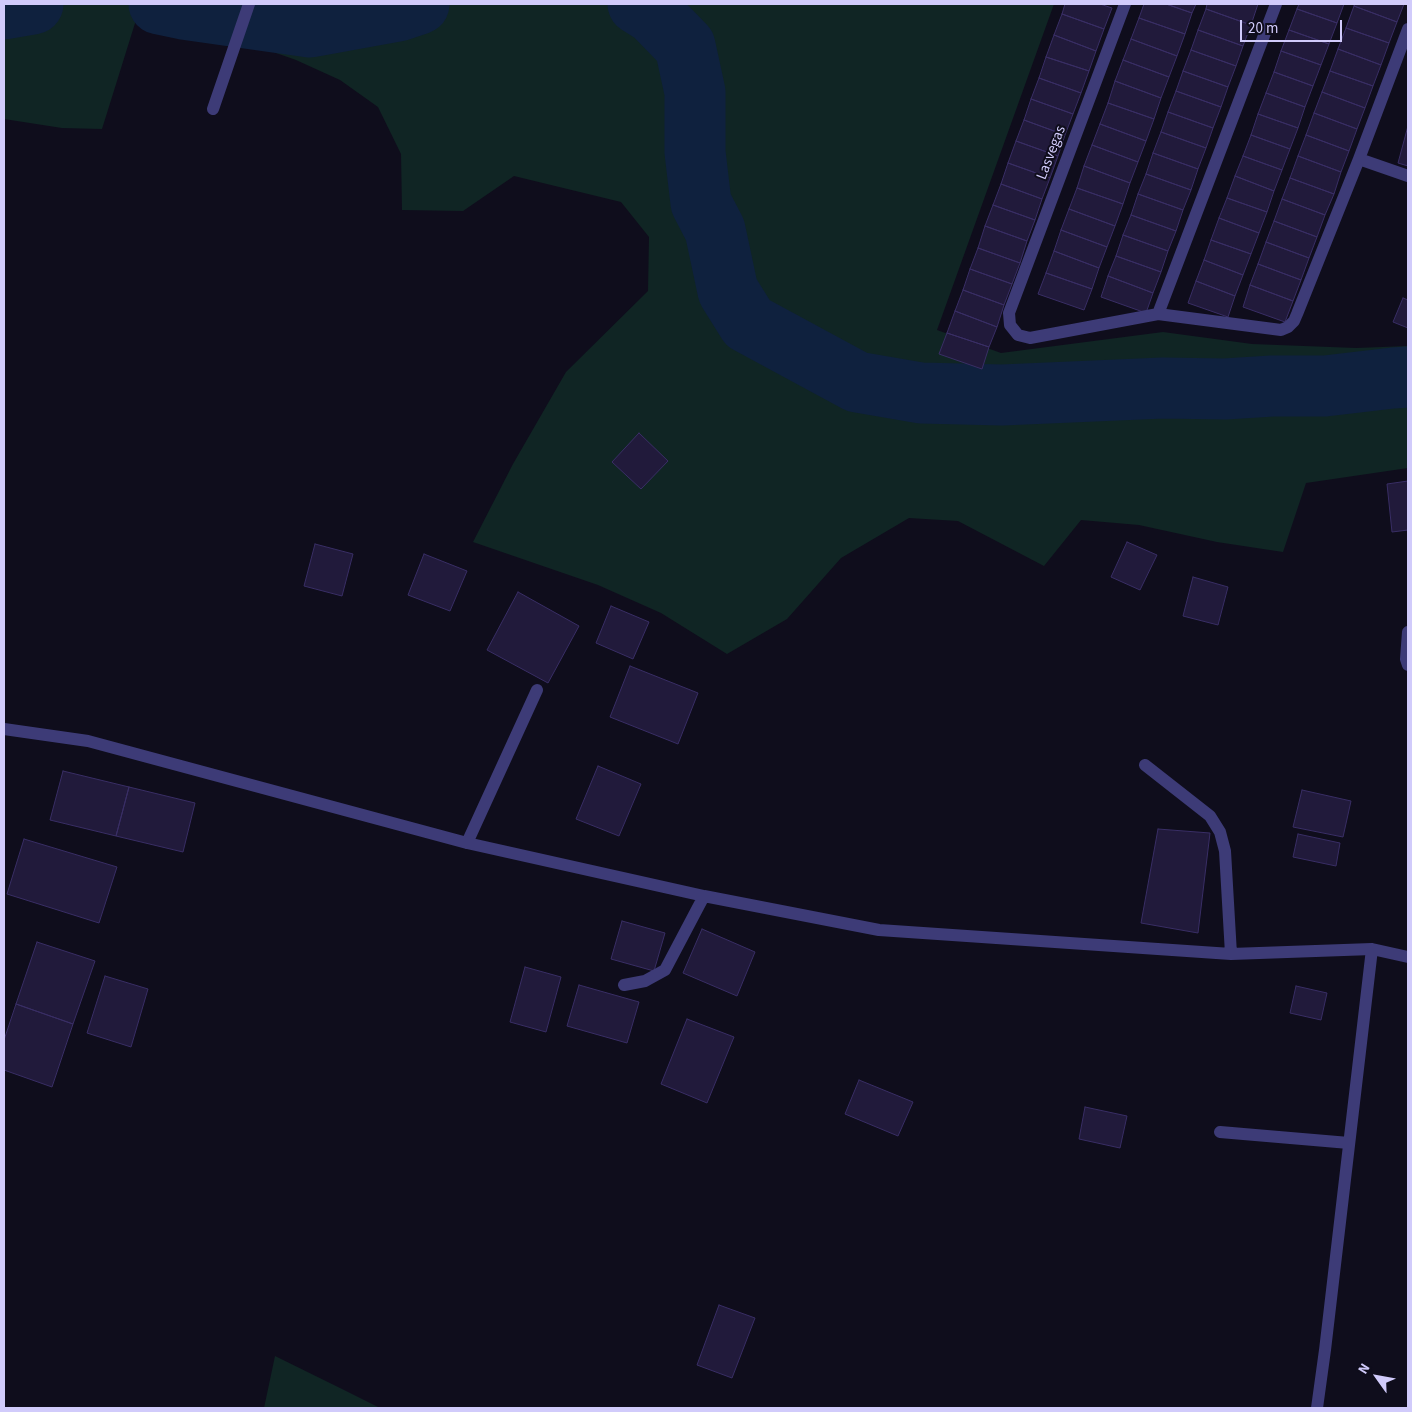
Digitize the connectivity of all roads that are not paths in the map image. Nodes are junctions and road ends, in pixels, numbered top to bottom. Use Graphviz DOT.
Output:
graph roads {
  1 [pos="249,4"];
  2 [pos="1125,4"];
  3 [pos="1276,4"];
  4 [pos="1408,28"];
  5 [pos="213,109"];
  6 [pos="1359,159"];
  7 [pos="1408,176"];
  8 [pos="1158,314"];
  9 [pos="1408,632"];
  10 [pos="1408,665"];
  11 [pos="537,690"];
  12 [pos="4,729"];
  13 [pos="1145,765"];
  14 [pos="467,843"];
  15 [pos="704,896"];
  16 [pos="1372,949"];
  17 [pos="1231,954"];
  18 [pos="1408,957"];
  19 [pos="624,985"];
  20 [pos="1220,1132"];
  21 [pos="1349,1143"];
  22 [pos="1317,1408"];
  1 -- 5 [label="street"];
  2 -- 8 [label="street, Lasvegas"];
  3 -- 8 [label="street"];
  4 -- 6 [label="street"];
  6 -- 7 [label="street"];
  6 -- 8 [label="street"];
  9 -- 10 [label="street"];
  11 -- 14 [label="street"];
  12 -- 14 [label="street"];
  13 -- 17 [label="street"];
  14 -- 15 [label="street"];
  15 -- 17 [label="street"];
  15 -- 19 [label="street"];
  16 -- 17 [label="street"];
  16 -- 18 [label="street"];
  16 -- 21 [label="street"];
  20 -- 21 [label="street"];
  21 -- 22 [label="street"];
}
